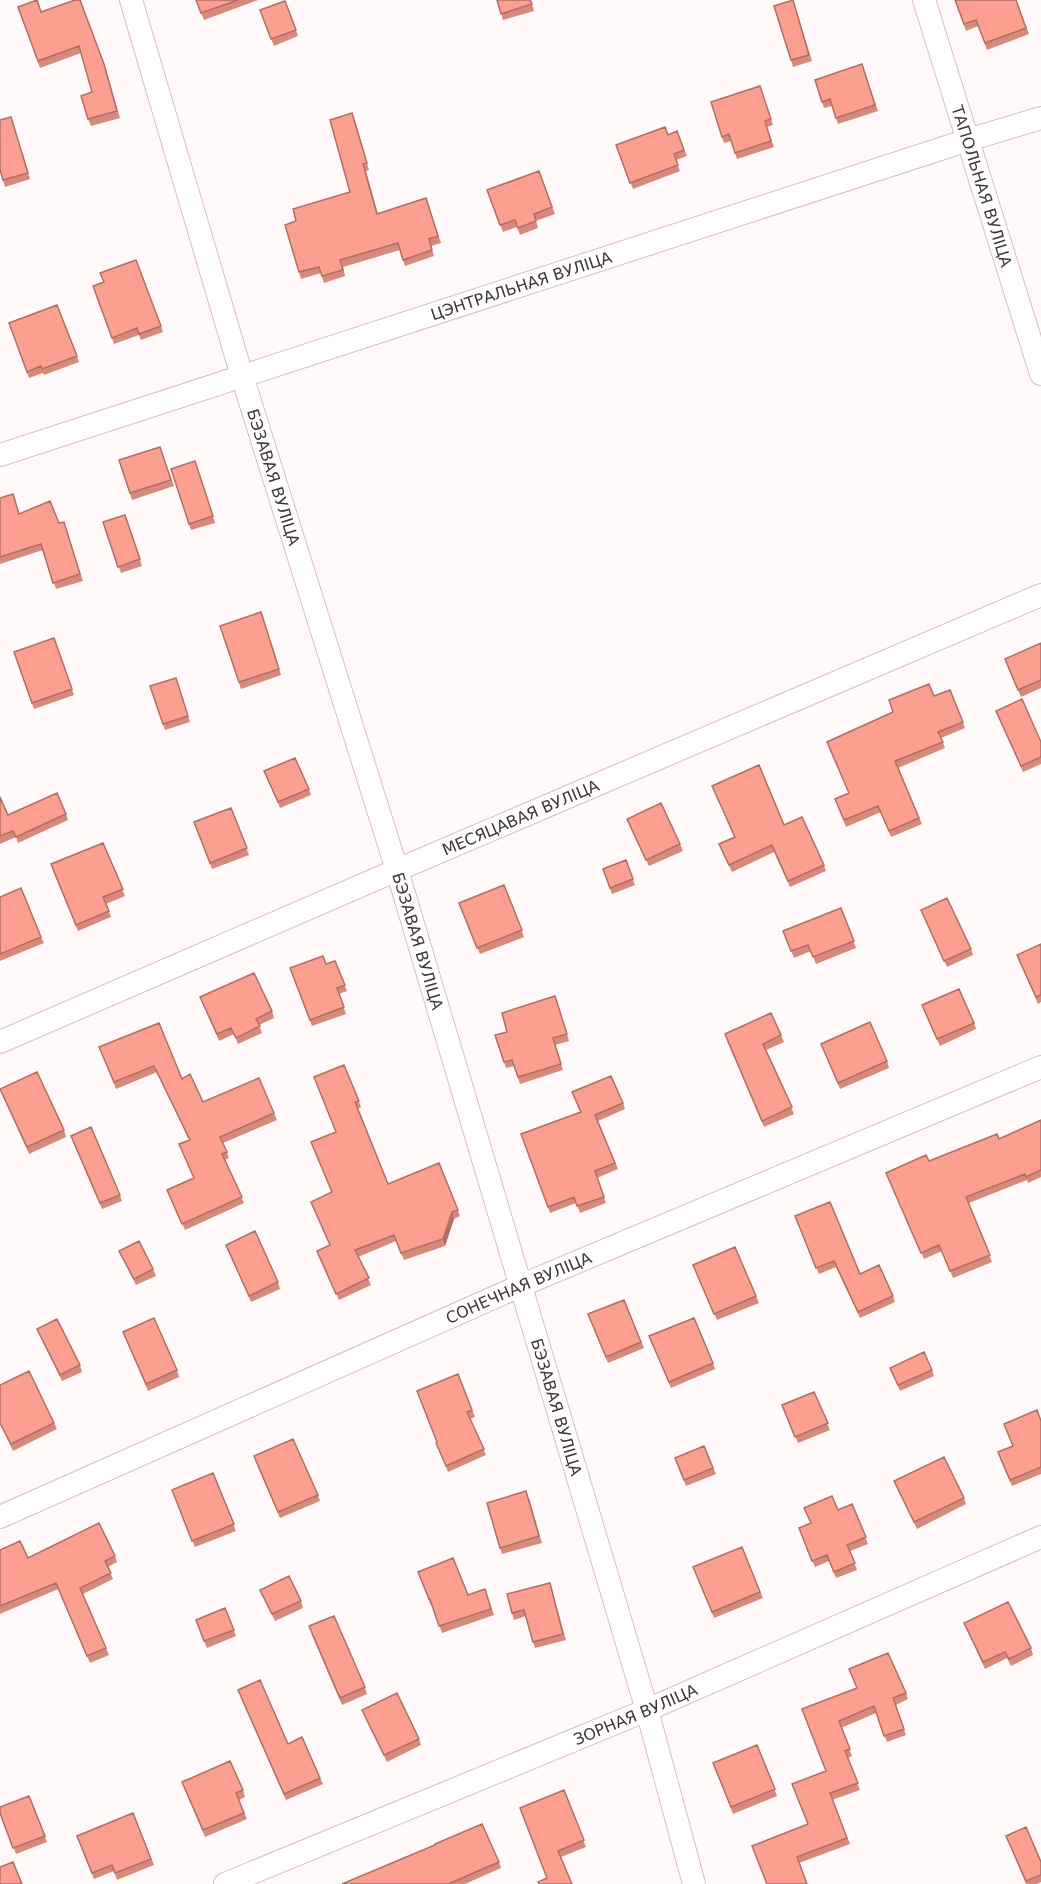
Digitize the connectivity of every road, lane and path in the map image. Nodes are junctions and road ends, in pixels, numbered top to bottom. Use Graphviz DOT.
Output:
graph roads {
  1 [pos="131,0"];
  2 [pos="924,0"];
  3 [pos="1041,117"];
  4 [pos="968,140"];
  5 [pos="1041,374"];
  6 [pos="242,376"];
  7 [pos="0,454"];
  8 [pos="1041,595"];
  9 [pos="398,870"];
  10 [pos="0,1042"];
  11 [pos="1041,1067"];
  12 [pos="520,1286"];
  13 [pos="0,1516"];
  14 [pos="1041,1536"];
  15 [pos="646,1710"];
  16 [pos="225,1884"];
  17 [pos="694,1884"];
  1 -- 6 [label="street, БЭЗАВАЯ ВУЛІЦА"];
  2 -- 4 [label="street, ТАПОЛЬНАЯ ВУЛІЦА"];
  3 -- 4 [label="street, ЦЭНТРАЛЬНАЯ ВУЛІЦА"];
  4 -- 5 [label="street, ТАПОЛЬНАЯ ВУЛІЦА"];
  4 -- 6 [label="street, ЦЭНТРАЛЬНАЯ ВУЛІЦА"];
  6 -- 7 [label="street, ЦЭНТРАЛЬНАЯ ВУЛІЦА"];
  6 -- 9 [label="street, БЭЗАВАЯ ВУЛІЦА"];
  8 -- 9 [label="street, МЕСЯЦАВАЯ ВУЛІЦА"];
  9 -- 10 [label="street, МЕСЯЦАВАЯ ВУЛІЦА"];
  9 -- 12 [label="street, БЭЗАВАЯ ВУЛІЦА"];
  11 -- 12 [label="street, СОНЕЧНАЯ ВУЛІЦА"];
  12 -- 13 [label="street, СОНЕЧНАЯ ВУЛІЦА"];
  12 -- 15 [label="street, БЭЗАВАЯ ВУЛІЦА"];
  14 -- 15 [label="street, ЗОРНАЯ ВУЛІЦА"];
  15 -- 16 [label="street, ЗОРНАЯ ВУЛІЦА"];
  15 -- 17 [label="street, БЭЗАВАЯ ВУЛІЦА"];
}
